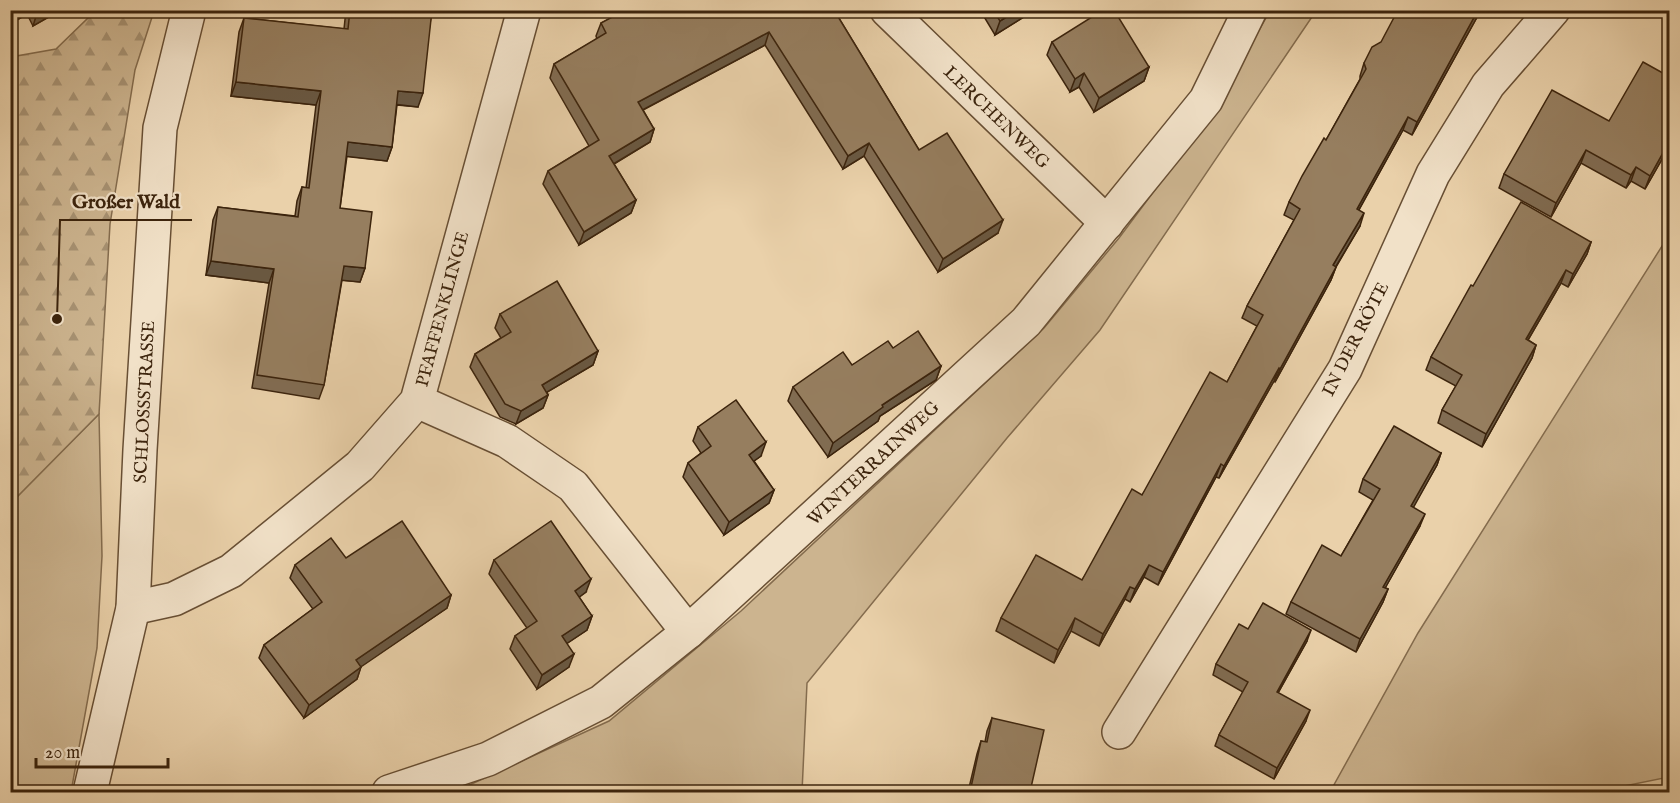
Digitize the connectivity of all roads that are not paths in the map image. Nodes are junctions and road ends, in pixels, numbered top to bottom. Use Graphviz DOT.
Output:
graph roads {
  1 [pos="189,10"];
  2 [pos="524,10"];
  3 [pos="887,10"];
  4 [pos="1250,10"];
  5 [pos="1553,10"];
  6 [pos="1107,223"];
  7 [pos="417,401"];
  8 [pos="133,608"];
  9 [pos="688,632"];
  10 [pos="1119,732"];
  11 [pos="90,792"];
  12 [pos="389,792"];
  1 -- 8 [label="street, SCHLOSSSTRASSE"];
  2 -- 7 [label="street, PFAFFENKLINGE"];
  3 -- 6 [label="street, LERCHENWEG"];
  4 -- 6 [label="street, WINTERRAINWEG"];
  5 -- 10 [label="street, IN DER RÖTE"];
  6 -- 9 [label="street, WINTERRAINWEG"];
  7 -- 8 [label="street, PFAFFENKLINGE"];
  7 -- 9 [label="street"];
  8 -- 11 [label="street, SCHLOSSSTRASSE"];
  9 -- 12 [label="street, WINTERRAINWEG"];
}
